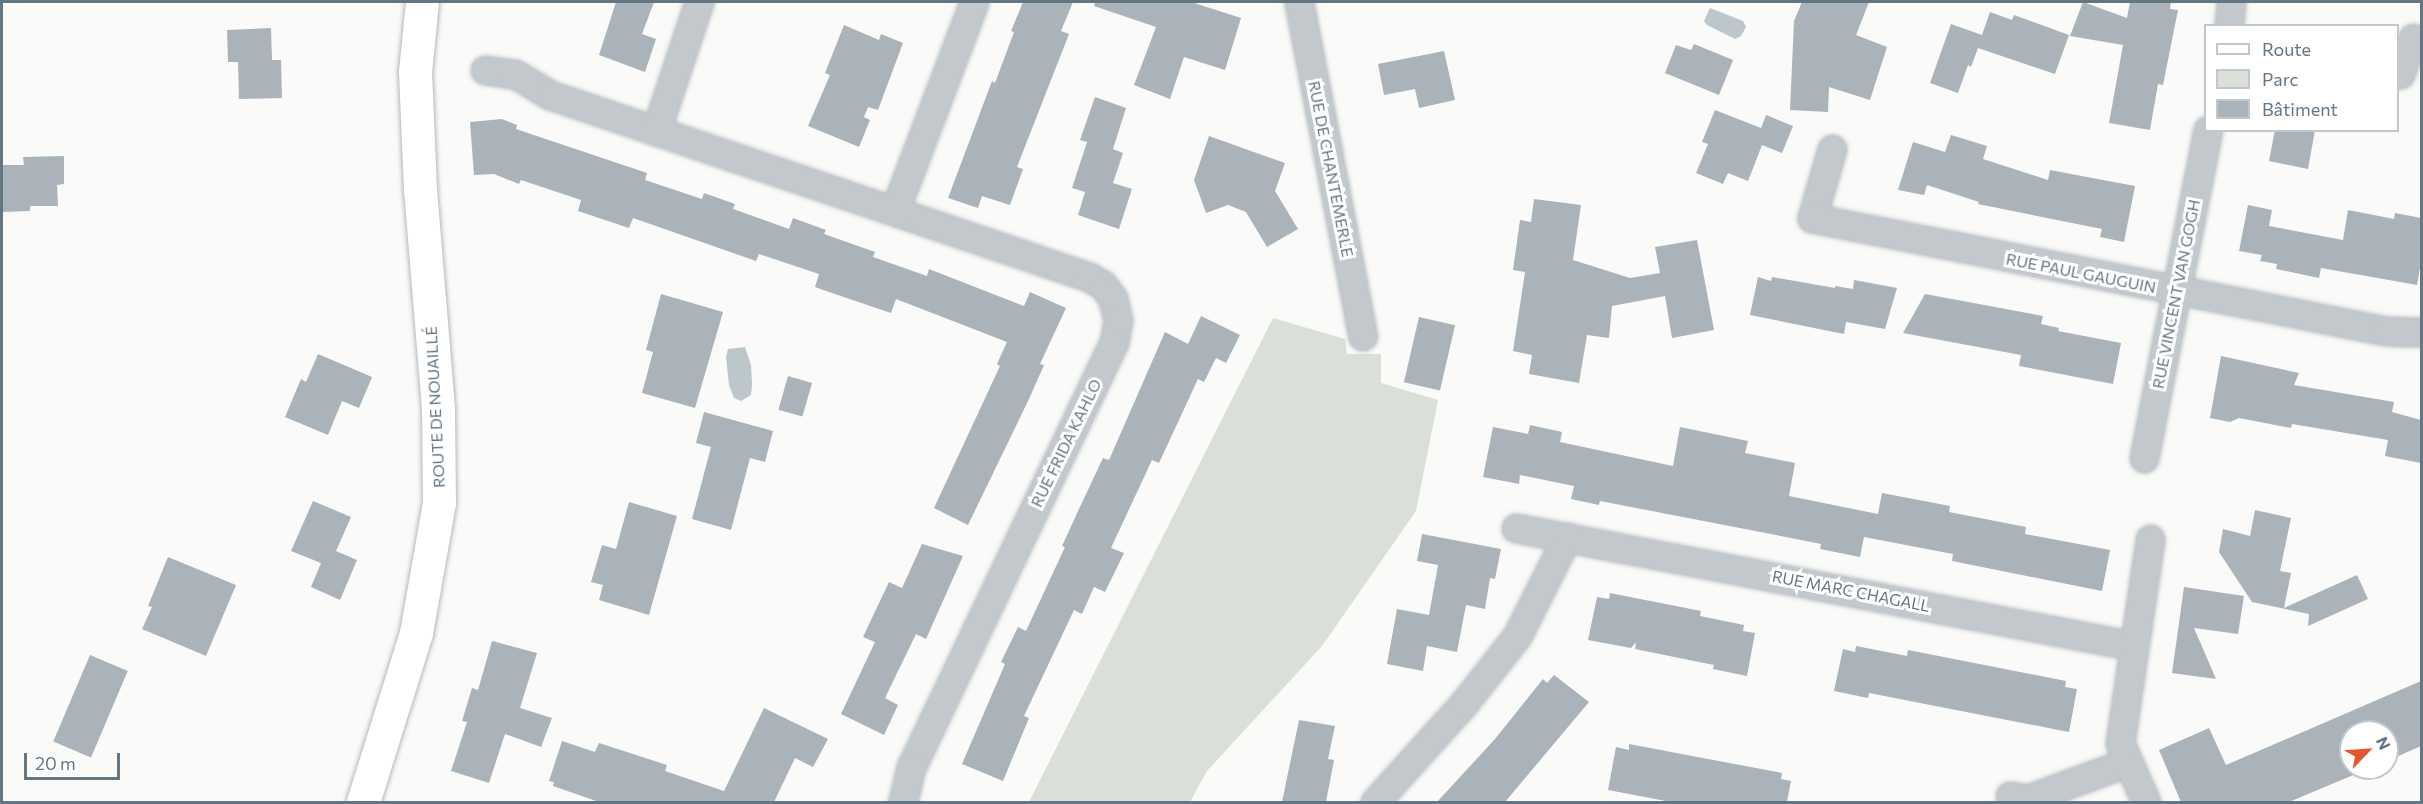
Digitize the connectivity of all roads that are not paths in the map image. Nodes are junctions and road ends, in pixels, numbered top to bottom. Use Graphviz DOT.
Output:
graph roads {
  1 [pos="422,2"];
  2 [pos="699,2"];
  3 [pos="974,2"];
  4 [pos="1299,2"];
  5 [pos="2231,2"];
  6 [pos="2229,24"];
  7 [pos="2413,38"];
  8 [pos="485,70"];
  9 [pos="2399,74"];
  10 [pos="656,131"];
  11 [pos="2208,132"];
  12 [pos="1832,149"];
  13 [pos="895,210"];
  14 [pos="2176,292"];
  15 [pos="2421,332"];
  16 [pos="1363,336"];
  17 [pos="2144,458"];
  18 [pos="1516,528"];
  19 [pos="1567,537"];
  20 [pos="2150,539"];
  21 [pos="2134,646"];
  22 [pos="2128,762"];
  23 [pos="2010,796"];
  24 [pos="363,802"];
  25 [pos="903,802"];
  26 [pos="1375,802"];
  27 [pos="2146,802"];
  1 -- 24 [label="street, ROUTE DE NOUAILLÉ"];
  2 -- 10 [label="street"];
  3 -- 13 [label="street"];
  4 -- 16 [label="street, RUE DE CHANTEMERLE"];
  5 -- 6 [label="street"];
  7 -- 9 [label="street"];
  8 -- 10 [label="street, RUE FRIDA KAHLO"];
  10 -- 13 [label="street, RUE FRIDA KAHLO"];
  11 -- 14 [label="street, RUE VINCENT VAN GOGH"];
  12 -- 14 [label="street, RUE PAUL GAUGUIN"];
  13 -- 25 [label="street, RUE FRIDA KAHLO"];
  14 -- 15 [label="street, RUE PAUL GAUGUIN"];
  14 -- 17 [label="street, RUE VINCENT VAN GOGH"];
  18 -- 19 [label="street, RUE MARC CHAGALL"];
  19 -- 21 [label="street, RUE MARC CHAGALL"];
  19 -- 26 [label="street"];
  20 -- 21 [label="street"];
  21 -- 22 [label="street"];
  22 -- 23 [label="street"];
  22 -- 27 [label="street"];
}
